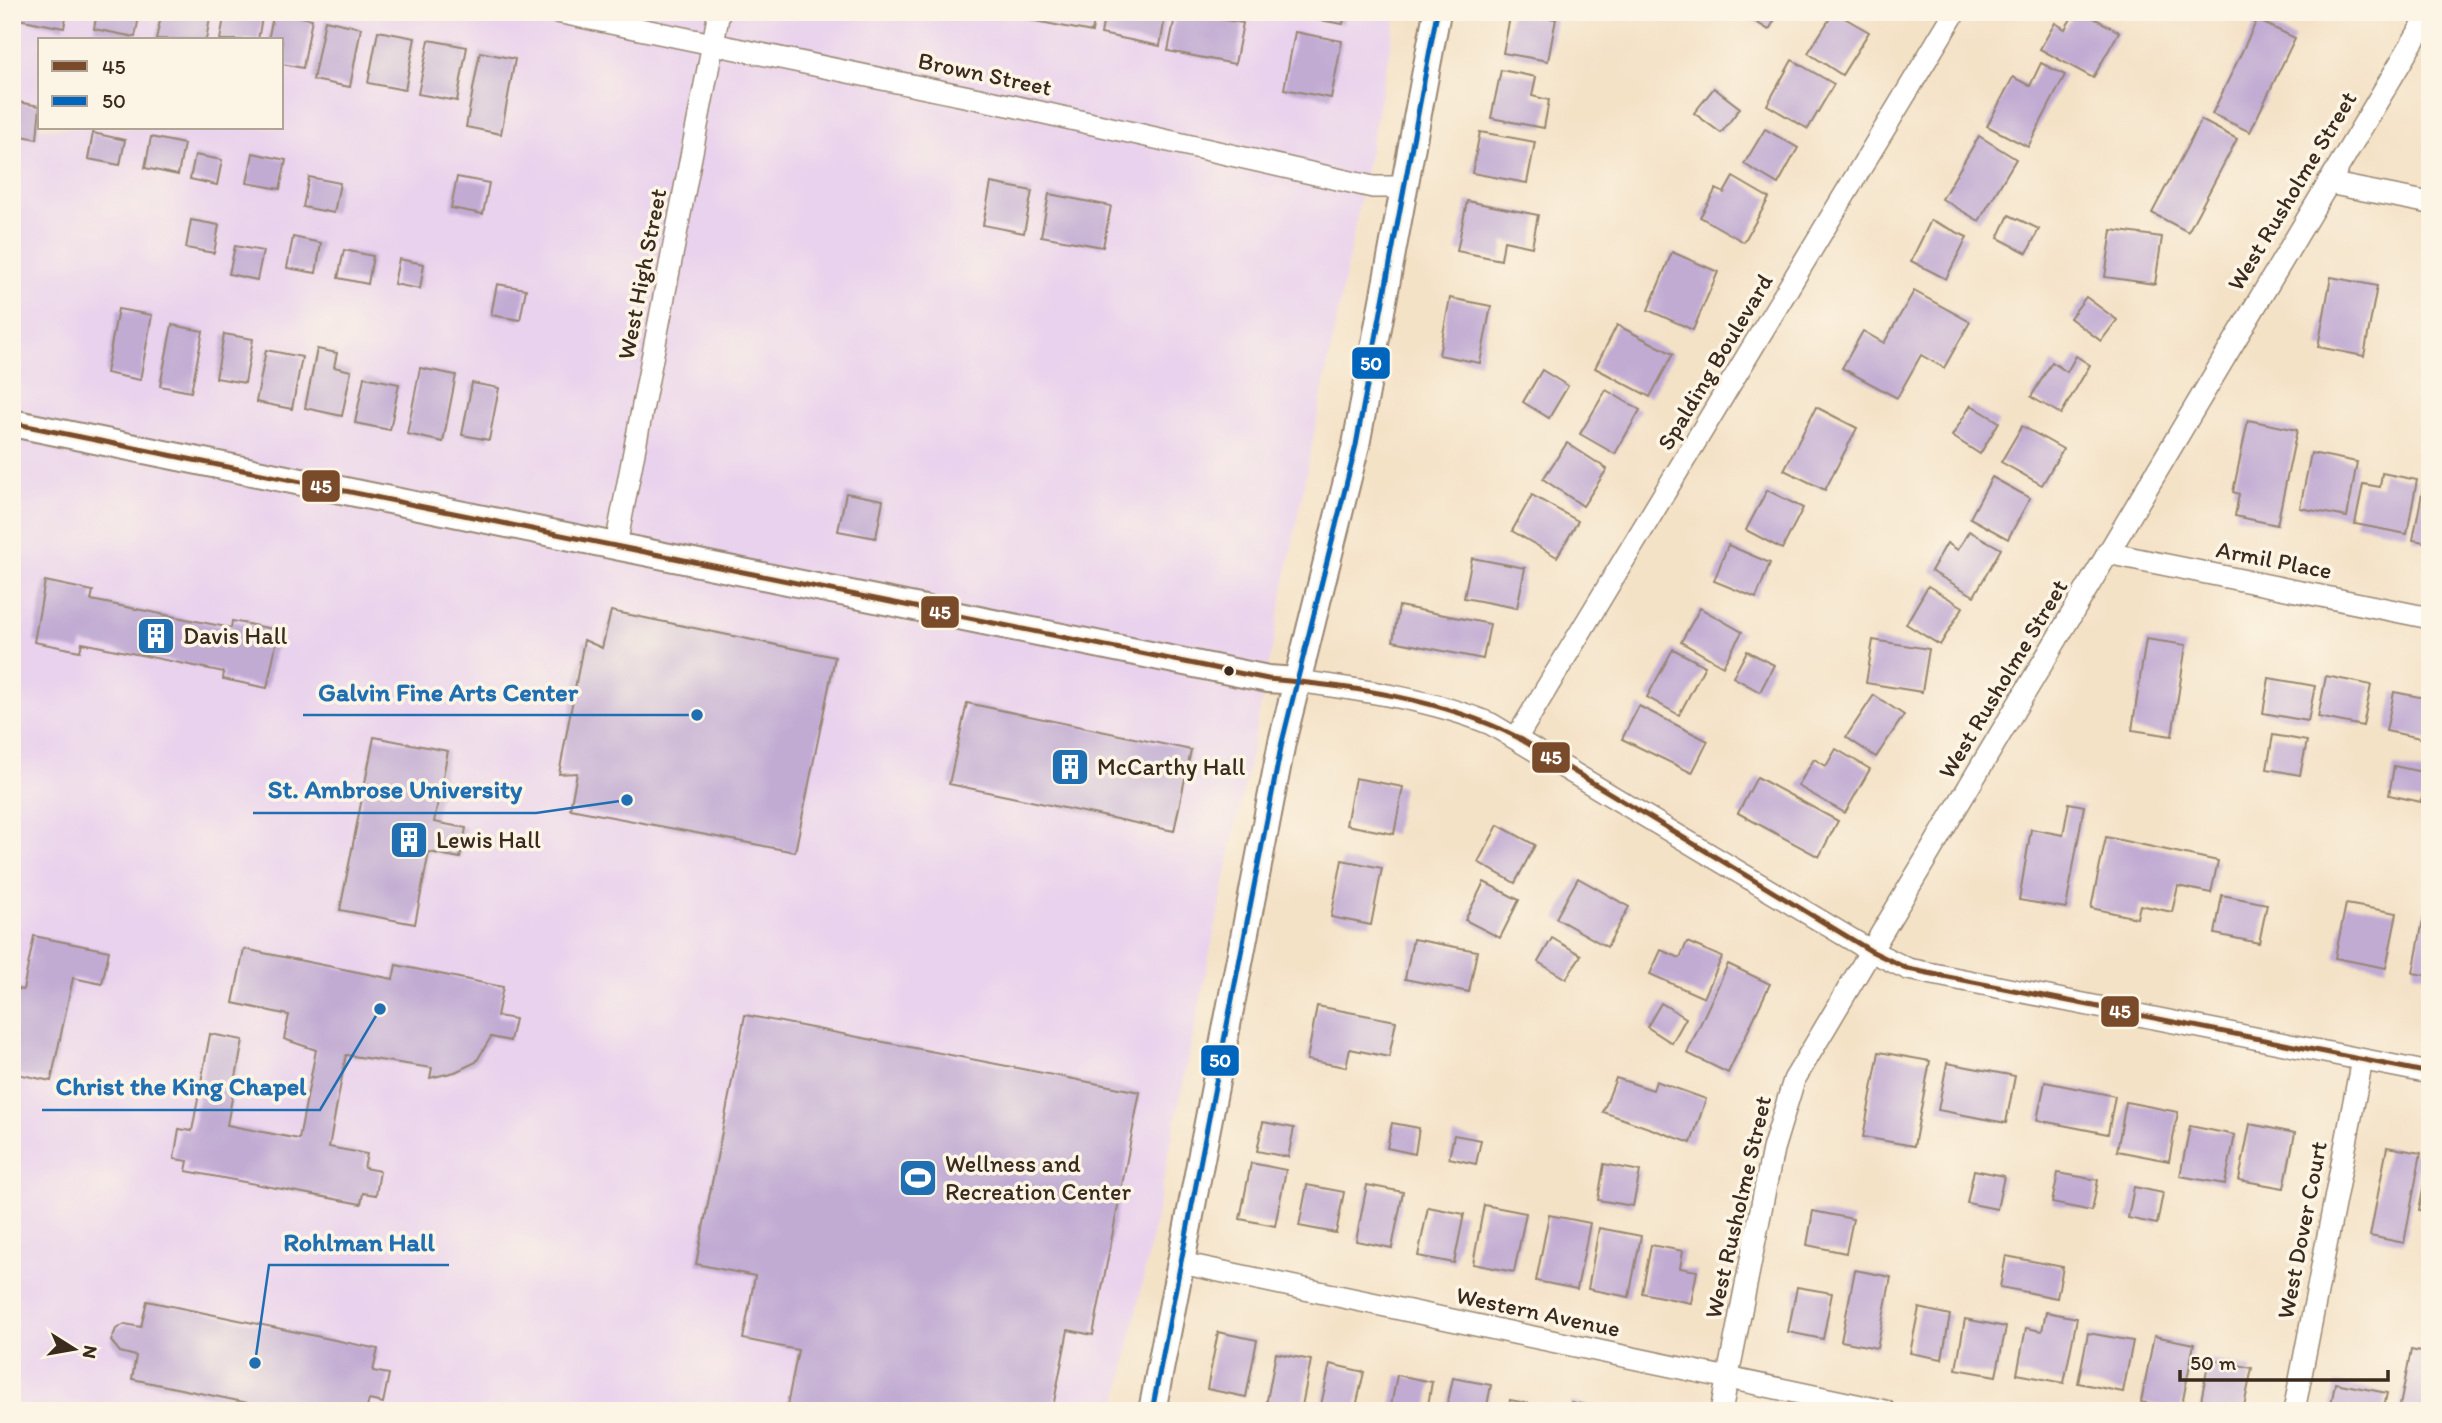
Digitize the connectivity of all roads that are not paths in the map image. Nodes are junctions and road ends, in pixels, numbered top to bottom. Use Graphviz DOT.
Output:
graph roads {
  1 [pos="556,12"];
  2 [pos="719,12"];
  3 [pos="1437,12"];
  4 [pos="1955,12"];
  5 [pos="2430,13"];
  6 [pos="713,44"];
  7 [pos="2328,183"];
  8 [pos="1402,187"];
  9 [pos="2430,203"];
  10 [pos="12,423"];
  11 [pos="616,545"];
  12 [pos="2107,553"];
  13 [pos="2430,618"];
  14 [pos="1297,681"];
  15 [pos="1517,737"];
  16 [pos="1871,951"];
  17 [pos="2362,1060"];
  18 [pos="2430,1073"];
  19 [pos="1181,1264"];
  20 [pos="1727,1378"];
  21 [pos="1152,1411"];
  22 [pos="1721,1411"];
  23 [pos="1885,1411"];
  24 [pos="2294,1411"];
  1 -- 6 [label="street, Brown Street"];
  2 -- 6 [label="street, West High Street"];
  3 -- 8 [label="street"];
  4 -- 15 [label="street, Spalding Boulevard"];
  5 -- 7 [label="street, West Rusholme Street"];
  6 -- 8 [label="street, Brown Street"];
  6 -- 11 [label="street, West High Street"];
  7 -- 9 [label="street"];
  7 -- 12 [label="street, West Rusholme Street"];
  8 -- 14 [label="street"];
  10 -- 11 [label="street"];
  11 -- 14 [label="street"];
  12 -- 13 [label="street, Armil Place"];
  12 -- 16 [label="street, West Rusholme Street"];
  14 -- 15 [label="street"];
  14 -- 19 [label="street"];
  15 -- 16 [label="street"];
  16 -- 17 [label="street"];
  16 -- 20 [label="street, West Rusholme Street"];
  17 -- 18 [label="street"];
  17 -- 24 [label="street, West Dover Court"];
  19 -- 20 [label="street, Western Avenue"];
  19 -- 21 [label="street"];
  20 -- 22 [label="street, West Rusholme Street"];
  20 -- 23 [label="street, Western Avenue"];
}
